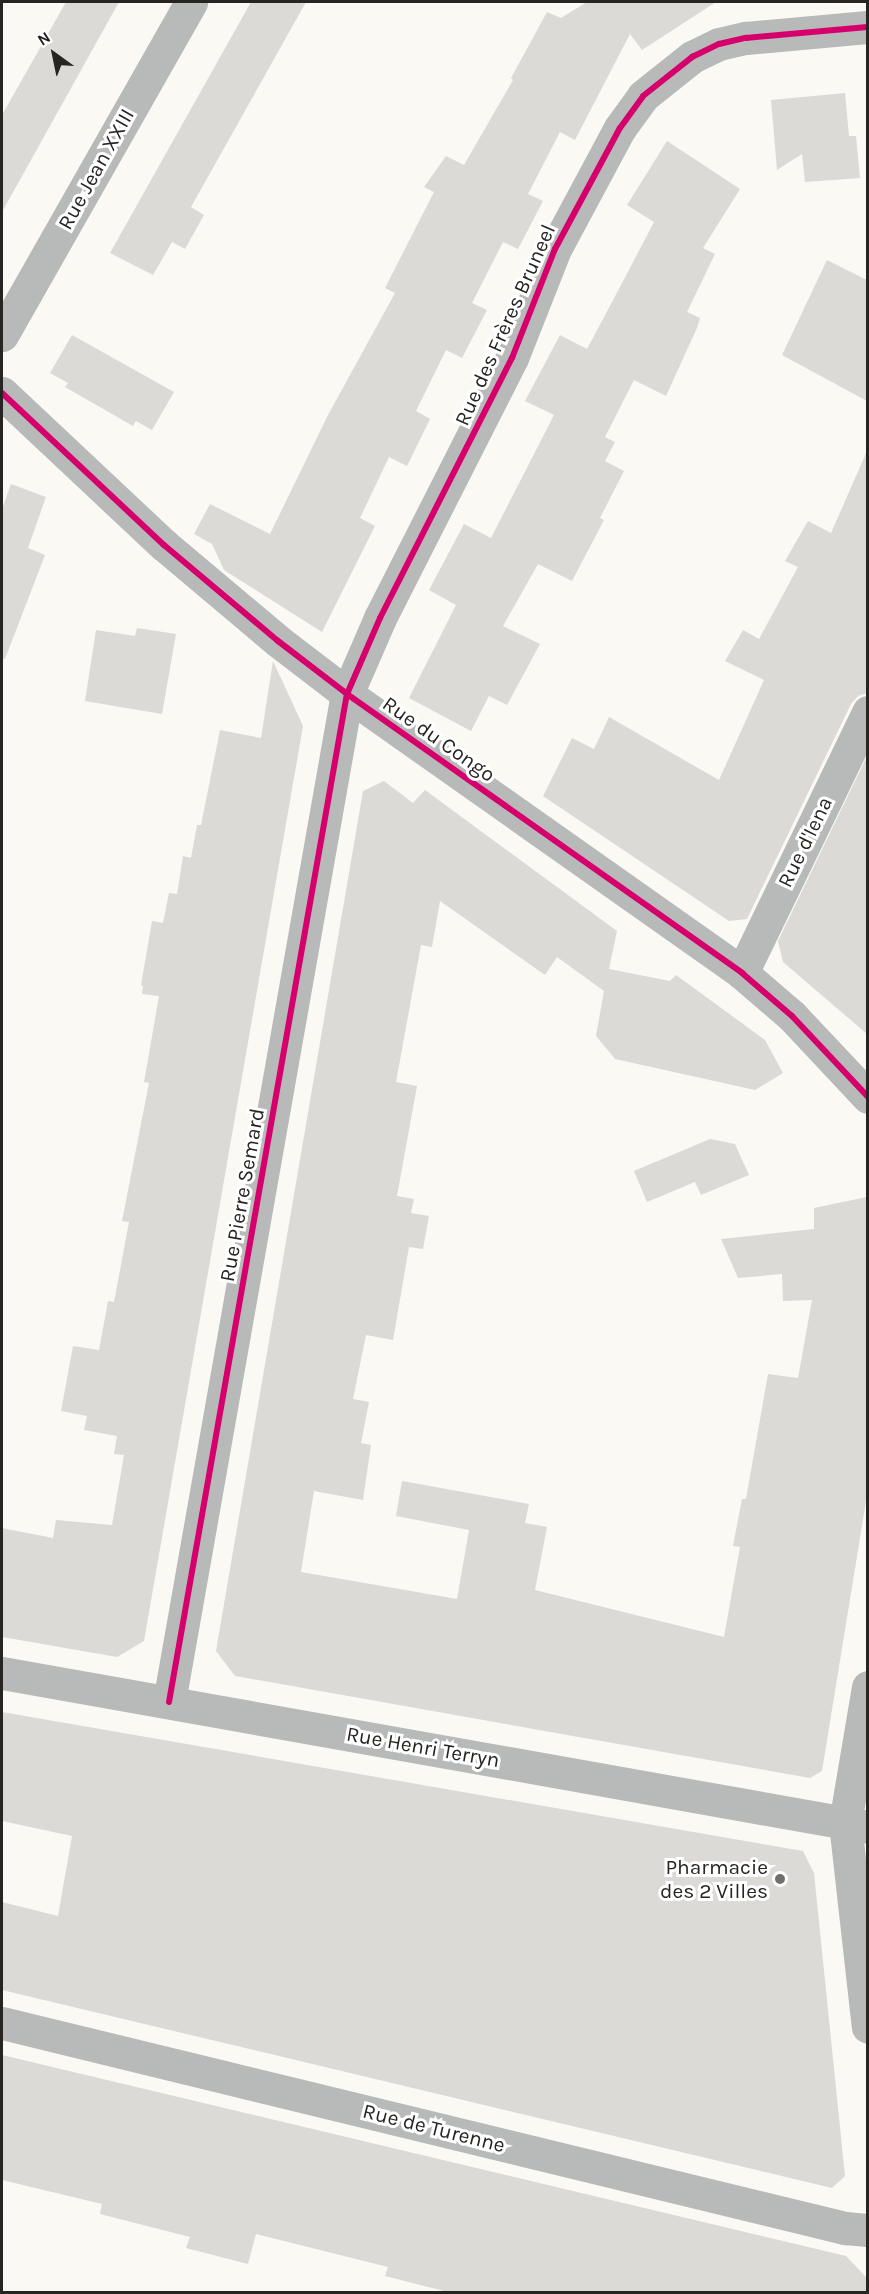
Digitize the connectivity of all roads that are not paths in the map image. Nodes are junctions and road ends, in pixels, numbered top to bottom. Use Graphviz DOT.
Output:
graph roads {
  1 [pos="191,2"];
  2 [pos="867,27"];
  3 [pos="2,335"];
  4 [pos="2,393"];
  5 [pos="347,694"];
  6 [pos="867,712"];
  7 [pos="742,973"];
  8 [pos="867,1097"];
  9 [pos="2,1673"];
  10 [pos="867,1687"];
  11 [pos="169,1702"];
  12 [pos="856,1825"];
  13 [pos="2,2023"];
  14 [pos="867,2027"];
  15 [pos="867,2230"];
  1 -- 3 [label="street, Rue Jean XXIII"];
  2 -- 5 [label="street, Rue des Frères Bruneel"];
  4 -- 5 [label="street, Rue du Congo"];
  5 -- 7 [label="street, Rue du Congo"];
  5 -- 11 [label="street, Rue Pierre Semard"];
  6 -- 7 [label="street, Rue d'Iena"];
  7 -- 8 [label="street, Rue du Congo"];
  9 -- 11 [label="street, Rue Henri Terryn"];
  10 -- 12 [label="street"];
  11 -- 12 [label="street, Rue Henri Terryn"];
  12 -- 14 [label="street"];
  13 -- 15 [label="street, Rue de Turenne"];
}
